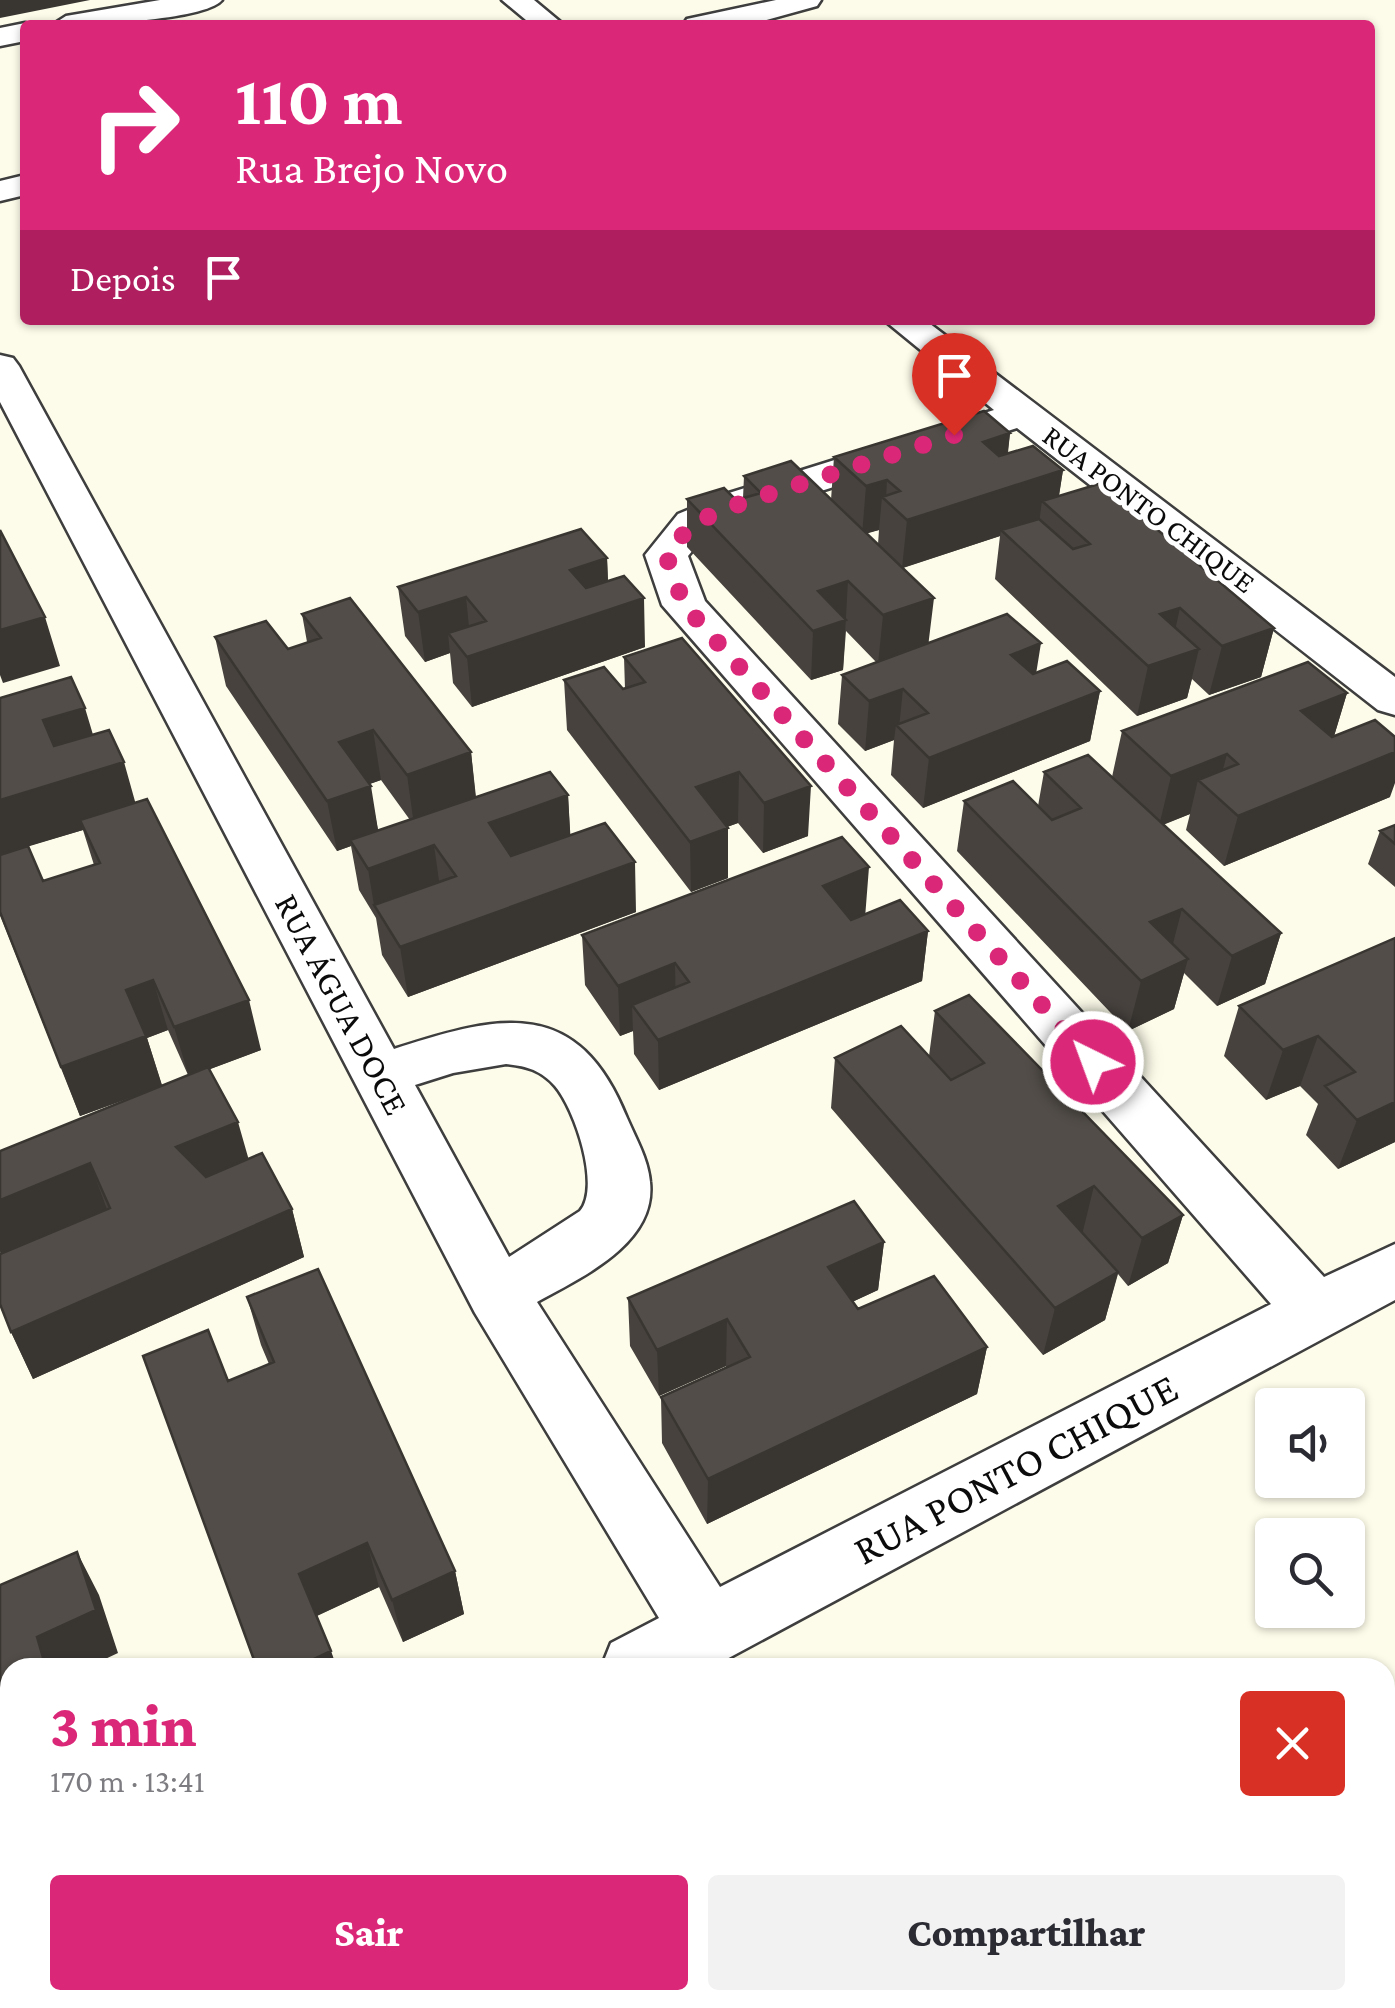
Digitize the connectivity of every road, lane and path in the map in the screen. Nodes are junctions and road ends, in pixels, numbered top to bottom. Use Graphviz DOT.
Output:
graph roads {
  1 [pos="208,0"];
  2 [pos="516,0"];
  3 [pos="807,0"];
  4 [pos="94,20"];
  5 [pos="543,20"];
  6 [pos="732,20"];
  7 [pos="909,325"];
  8 [pos="7,391"];
  9 [pos="1024,413"];
  10 [pos="1395,700"];
  11 [pos="379,1075"];
  12 [pos="1395,1270"];
  13 [pos="497,1294"];
  14 [pos="1315,1311"];
  15 [pos="718,1649"];
  16 [pos="680,1658"];
  1 -- 4 [label="street"];
  2 -- 5 [label="street"];
  3 -- 6 [label="street"];
  7 -- 9 [label="street, RUA PONTO CHIQUE"];
  8 -- 11 [label="street, RUA ÁGUA DOCE"];
  9 -- 10 [label="street, RUA PONTO CHIQUE"];
  9 -- 14 [label="street"];
  11 -- 13 [label="street, RUA ÁGUA DOCE"];
  11 -- 13 [label="street"];
  12 -- 14 [label="street, RUA PONTO CHIQUE"];
  13 -- 15 [label="street, RUA ÁGUA DOCE"];
  14 -- 15 [label="street, RUA PONTO CHIQUE"];
  15 -- 16 [label="street, RUA PONTO CHIQUE"];
}
